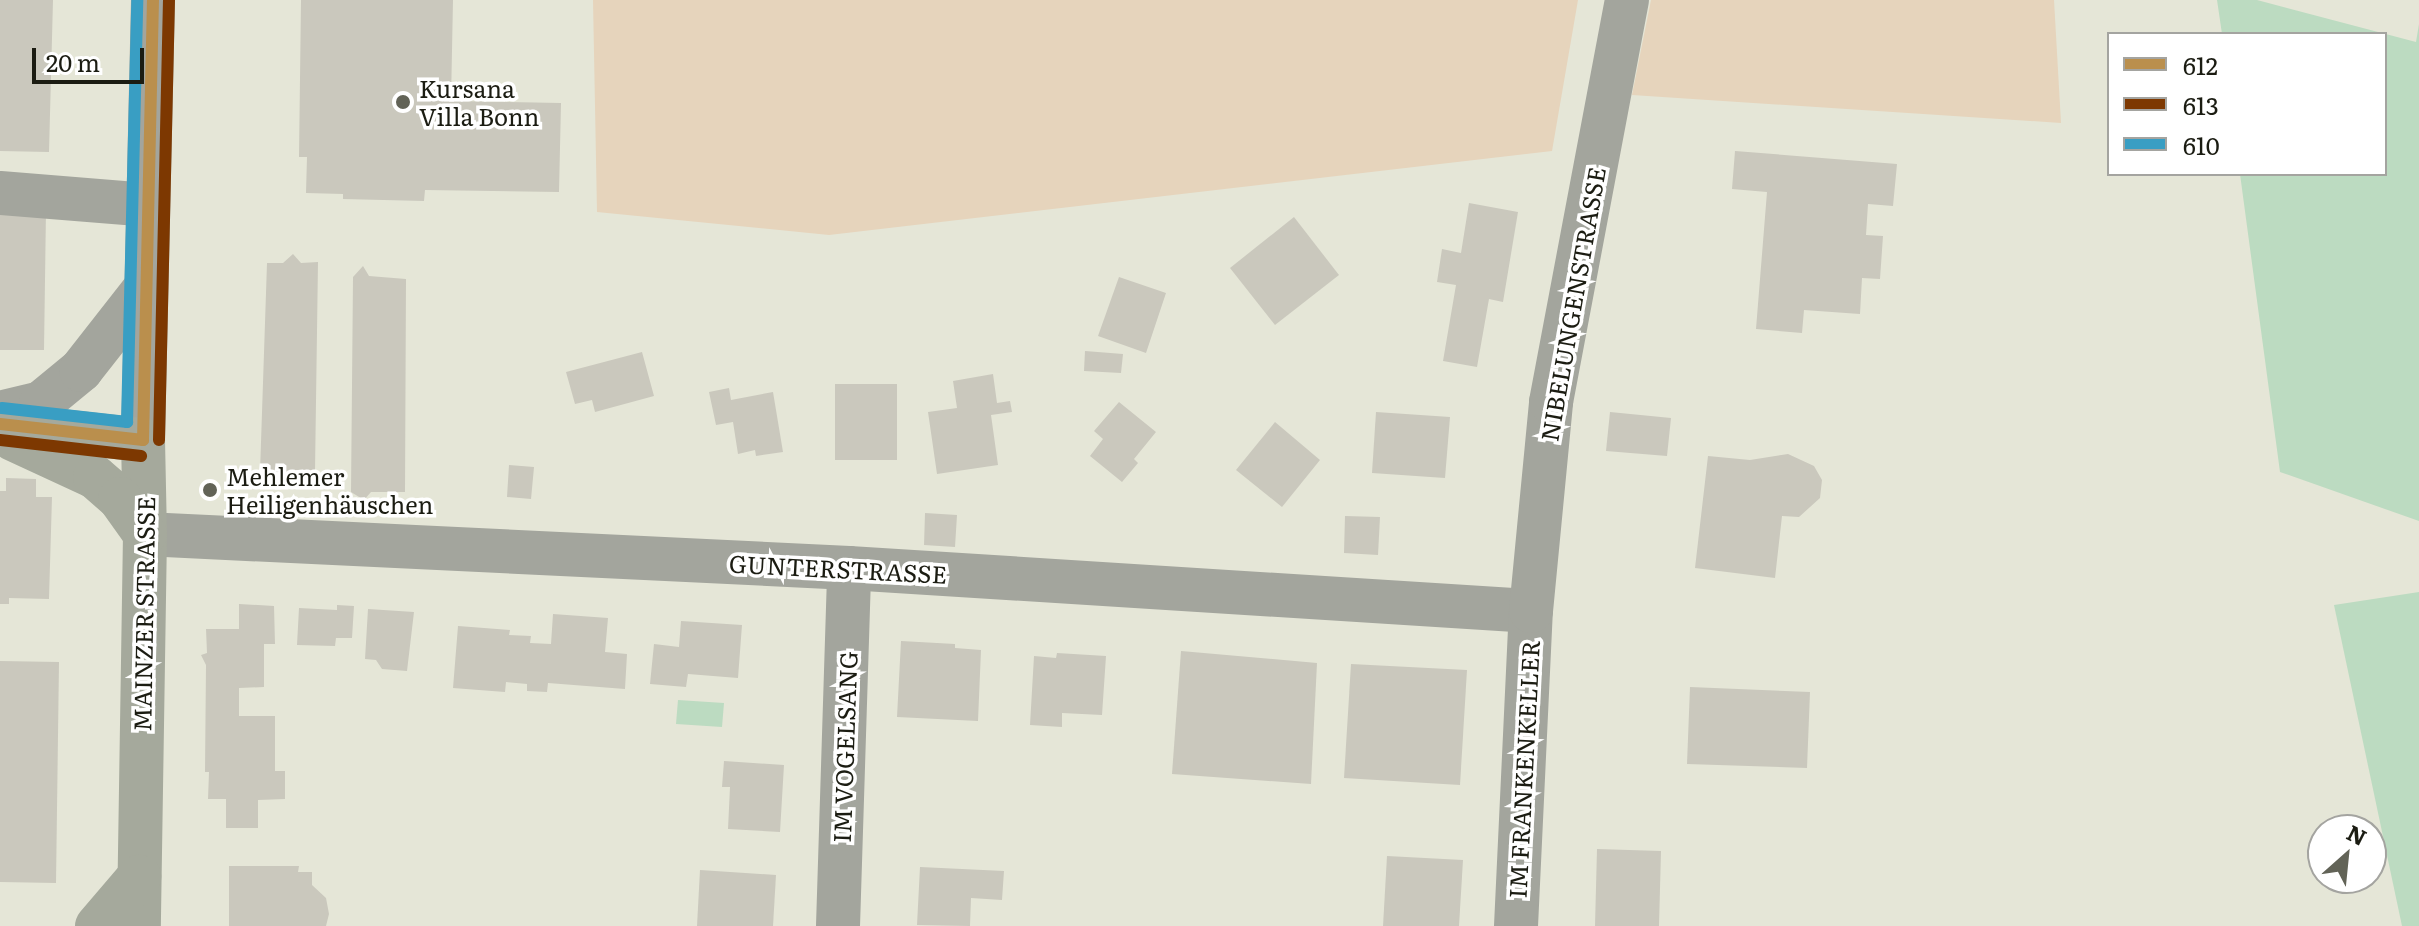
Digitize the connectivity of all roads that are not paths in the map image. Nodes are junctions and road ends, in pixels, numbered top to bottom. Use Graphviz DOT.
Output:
graph roads {
  1 [pos="153,0"];
  2 [pos="1627,0"];
  3 [pos="0,193"];
  4 [pos="148,205"];
  5 [pos="146,287"];
  6 [pos="0,413"];
  7 [pos="0,424"];
  8 [pos="0,434"];
  9 [pos="143,440"];
  10 [pos="145,534"];
  11 [pos="849,568"];
  12 [pos="1531,611"];
  13 [pos="139,877"];
  14 [pos="97,926"];
  15 [pos="139,926"];
  16 [pos="838,926"];
  17 [pos="1516,926"];
  1 -- 4 [label="street, MAINZER STRASSE"];
  2 -- 12 [label="street, NIBELUNGENSTRASSE"];
  3 -- 4 [label="street"];
  4 -- 5 [label="street, MAINZER STRASSE"];
  5 -- 6 [label="street"];
  5 -- 9 [label="street, MAINZER STRASSE"];
  7 -- 9 [label="main road"];
  8 -- 10 [label="main road"];
  9 -- 10 [label="main road, MAINZER STRASSE"];
  10 -- 11 [label="street, GUNTERSTRASSE"];
  10 -- 13 [label="main road, MAINZER STRASSE"];
  11 -- 12 [label="street, GUNTERSTRASSE"];
  11 -- 16 [label="street, IM VOGELSANG"];
  12 -- 17 [label="street, IM FRANKENKELLER"];
  13 -- 14 [label="main road"];
  13 -- 15 [label="main road, MAINZER STRASSE"];
}
